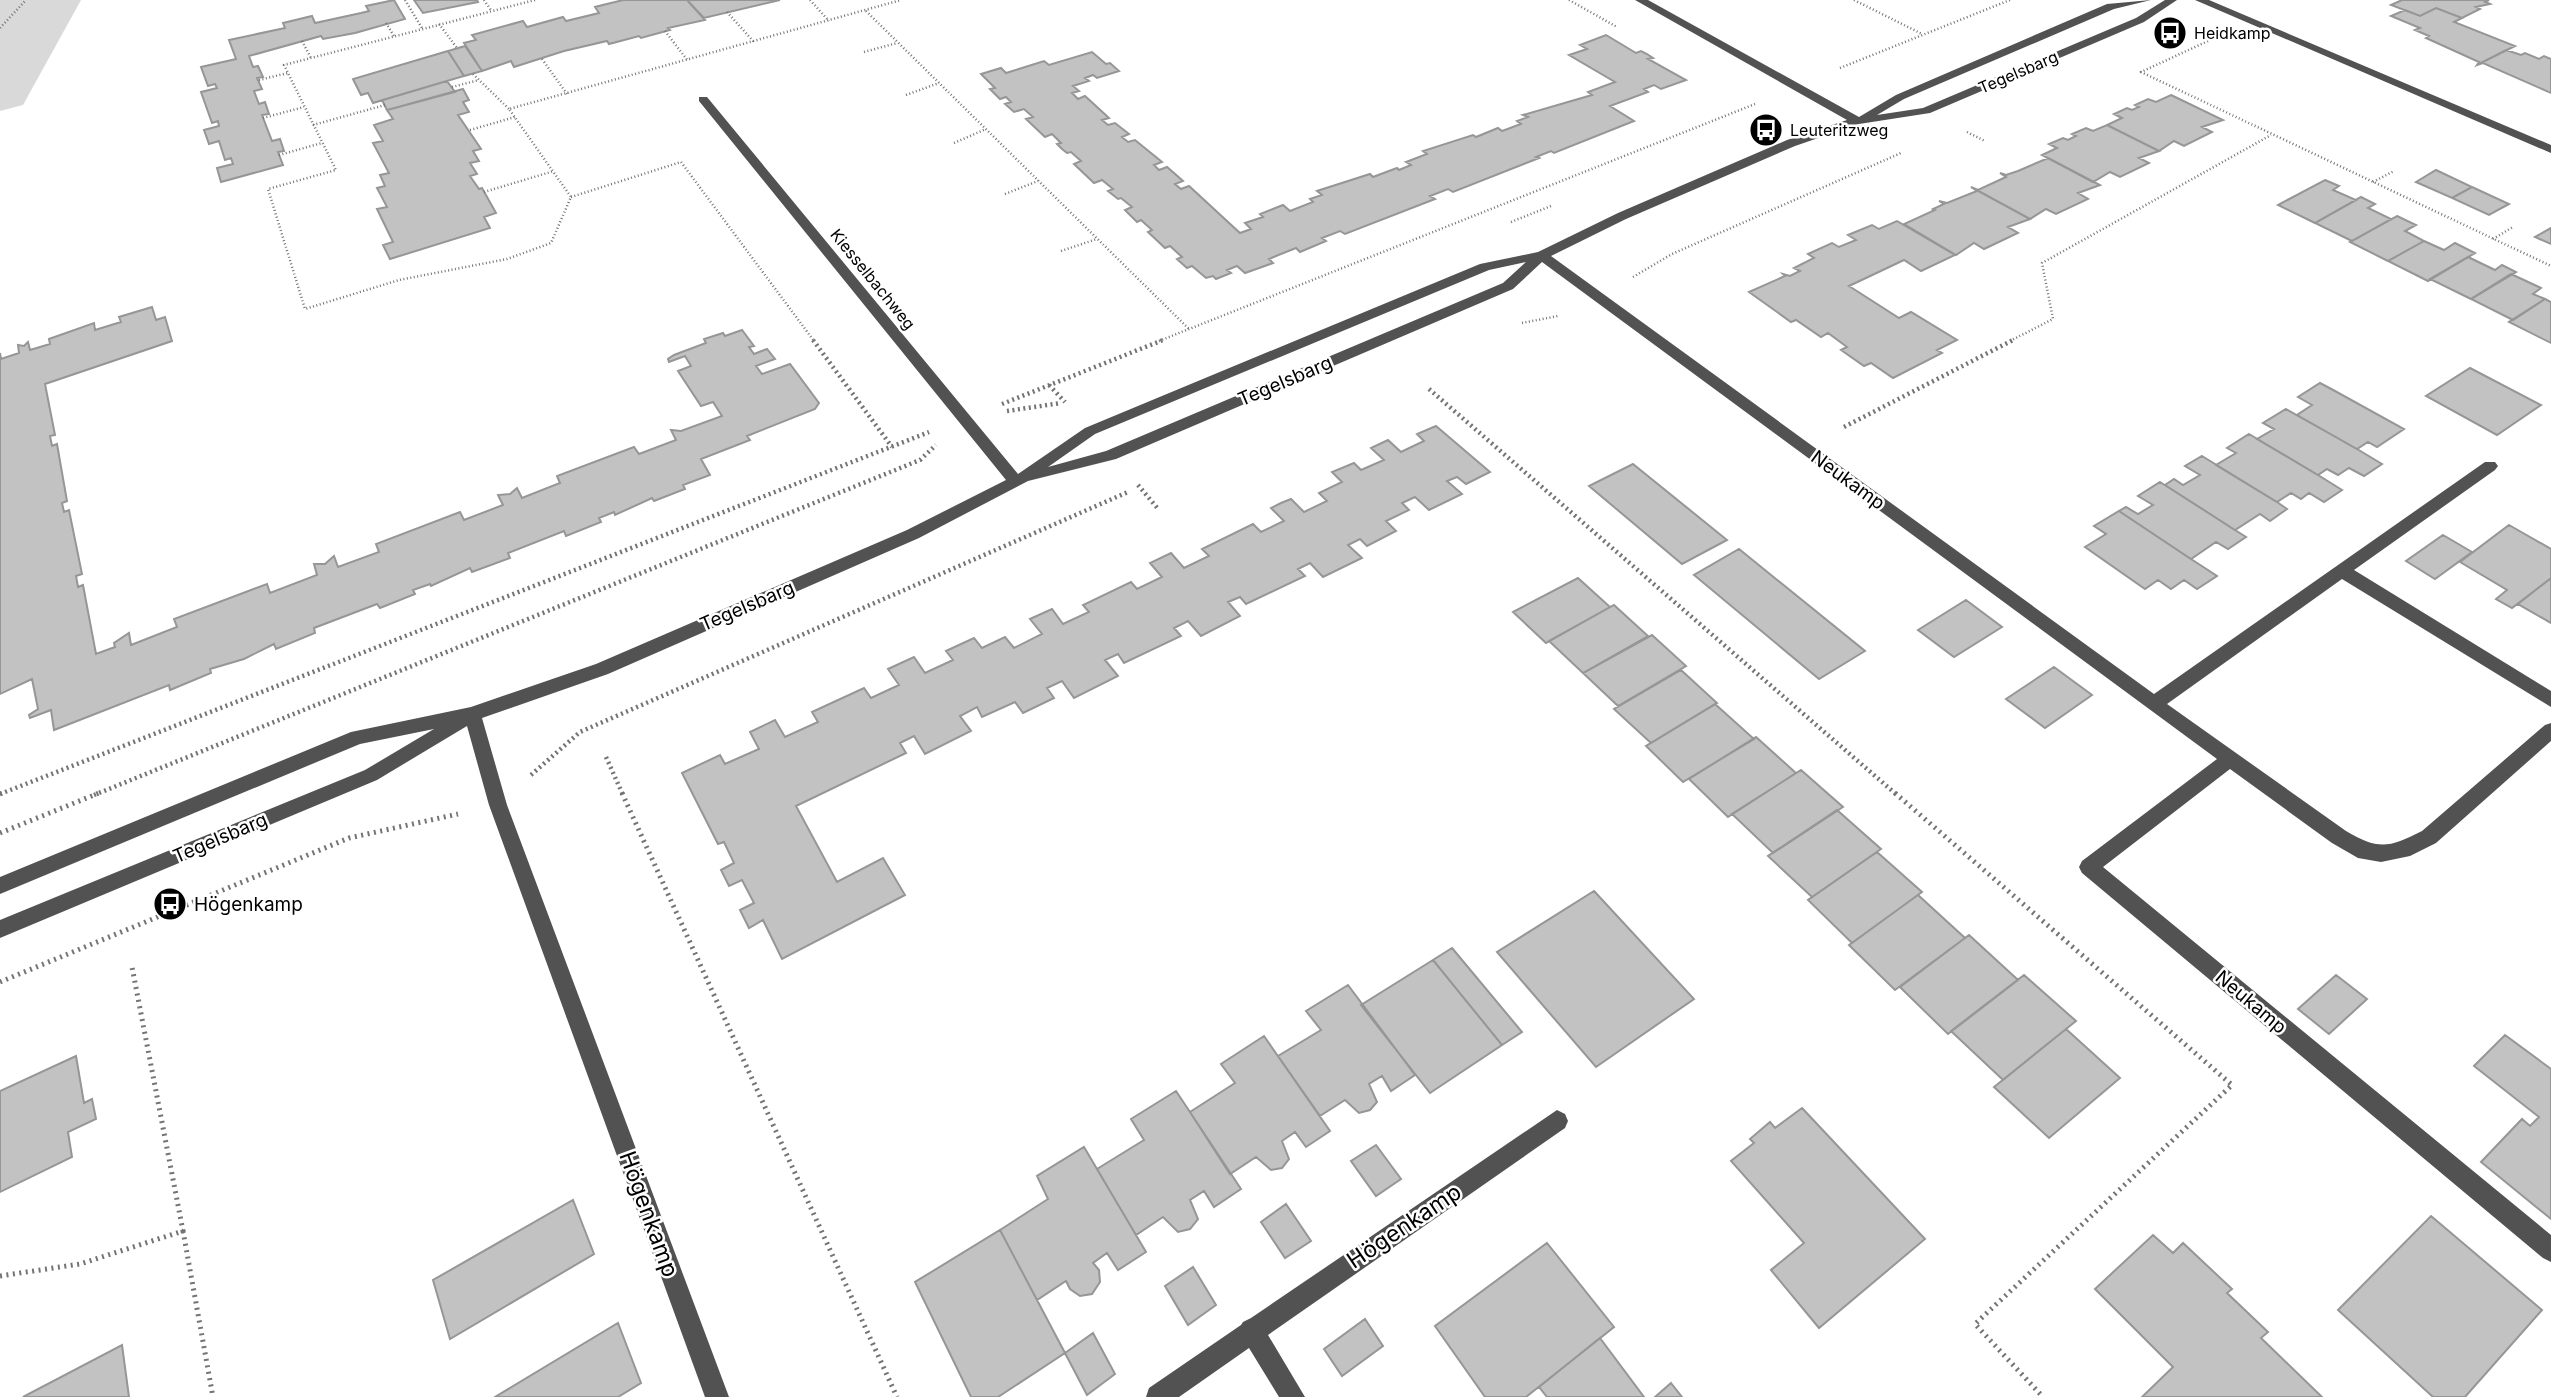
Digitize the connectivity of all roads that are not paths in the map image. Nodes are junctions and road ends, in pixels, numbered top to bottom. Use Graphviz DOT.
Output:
graph roads {
  1 [pos="1640,0"];
  2 [pos="2146,0"];
  3 [pos="2172,0"];
  4 [pos="2200,0"];
  5 [pos="703,99"];
  6 [pos="1857,121"];
  7 [pos="2551,149"];
  8 [pos="1542,255"];
  9 [pos="2490,466"];
  10 [pos="1016,482"];
  11 [pos="2341,570"];
  12 [pos="2551,700"];
  13 [pos="2155,703"];
  14 [pos="472,714"];
  15 [pos="2551,730"];
  16 [pos="2230,759"];
  17 [pos="0,886"];
  18 [pos="0,929"];
  19 [pos="1557,1121"];
  20 [pos="2551,1250"];
  21 [pos="1251,1331"];
  22 [pos="717,1397"];
  23 [pos="1158,1397"];
  24 [pos="1293,1397"];
  1 -- 6 [label="street"];
  2 -- 6 [label="street, Tegelsbarg"];
  3 -- 6 [label="street, Tegelsbarg"];
  4 -- 7 [label="street"];
  5 -- 10 [label="street, Kiesselbachweg"];
  6 -- 8 [label="street, Tegelsbarg"];
  8 -- 10 [label="street, Tegelsbarg"];
  8 -- 10 [label="street, Tegelsbarg"];
  8 -- 13 [label="street, Neukamp"];
  9 -- 11 [label="street"];
  10 -- 14 [label="street, Tegelsbarg"];
  11 -- 12 [label="street"];
  11 -- 13 [label="street"];
  13 -- 16 [label="street, Neukamp"];
  14 -- 17 [label="street, Tegelsbarg"];
  14 -- 18 [label="street, Tegelsbarg"];
  14 -- 22 [label="street, Högenkamp"];
  15 -- 16 [label="street, Neukamp"];
  16 -- 20 [label="street, Neukamp"];
  19 -- 21 [label="street, Högenkamp"];
  21 -- 23 [label="street, Högenkamp"];
  21 -- 24 [label="street"];
}
